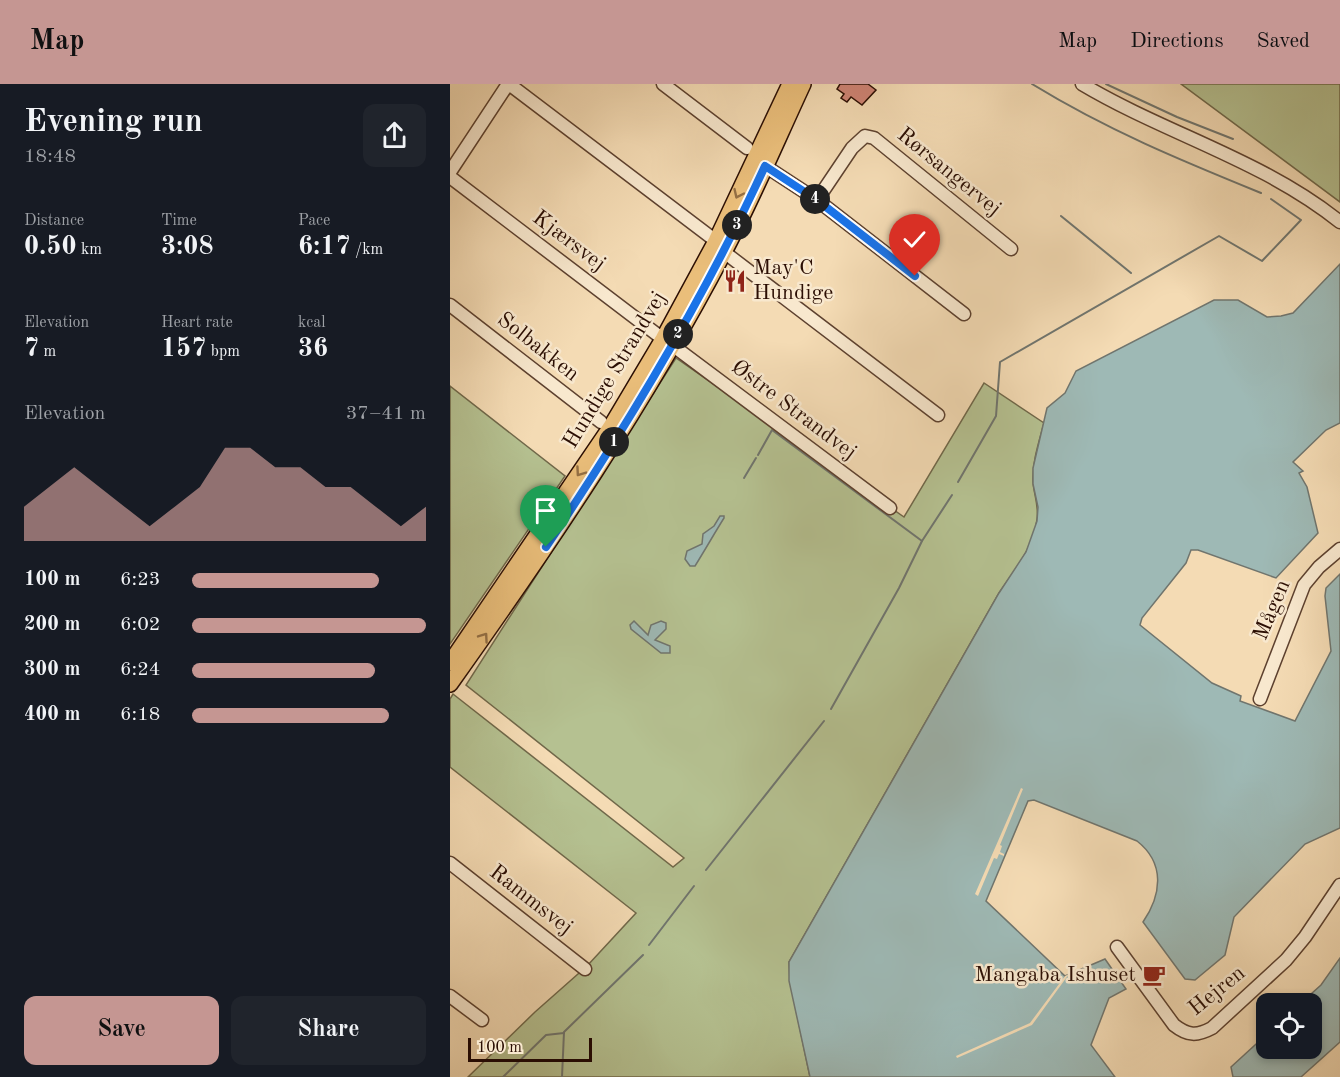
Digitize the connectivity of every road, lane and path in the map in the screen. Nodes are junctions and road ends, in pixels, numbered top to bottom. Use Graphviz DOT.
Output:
graph roads {
  1 [pos="509,84"];
  2 [pos="663,84"];
  3 [pos="790,84"];
  4 [pos="803,84"];
  5 [pos="1082,84"];
  6 [pos="747,148"];
  7 [pos="765,166"];
  8 [pos="450,172"];
  9 [pos="450,177"];
  10 [pos="817,200"];
  11 [pos="1340,222"];
  12 [pos="720,247"];
  13 [pos="1011,249"];
  14 [pos="450,305"];
  15 [pos="964,314"];
  16 [pos="668,342"];
  17 [pos="938,415"];
  18 [pos="601,422"];
  19 [pos="890,508"];
  20 [pos="1340,549"];
  21 [pos="450,663"];
  22 [pos="450,684"];
  23 [pos="1260,699"];
  24 [pos="450,863"];
  25 [pos="1340,885"];
  26 [pos="1117,946"];
  27 [pos="585,969"];
  28 [pos="450,996"];
  29 [pos="482,1020"];
  1 -- 8 [label="street"];
  1 -- 12 [label="street"];
  2 -- 6 [label="street"];
  3 -- 12 [label="main road, Hundige Strandvej, one-way"];
  4 -- 7 [label="main road, Hundige Strandvej"];
  5 -- 11 [label="street"];
  7 -- 10 [label="street"];
  7 -- 12 [label="main road, Hundige Strandvej"];
  9 -- 16 [label="street, Kjærsvej"];
  10 -- 13 [label="street, Rørsangervej"];
  10 -- 15 [label="street"];
  12 -- 16 [label="main road, Hundige Strandvej"];
  12 -- 17 [label="street"];
  14 -- 18 [label="street, Solbakken"];
  16 -- 19 [label="street, Østre Strandvej"];
  16 -- 21 [label="main road, Hundige Strandvej, one-way"];
  22 -- 16 [label="main road, Hundige Strandvej, one-way"];
  20 -- 23 [label="street, Mågen"];
  24 -- 27 [label="street, Rammsvej"];
  25 -- 26 [label="street, Hejren"];
  28 -- 29 [label="street"];
}
